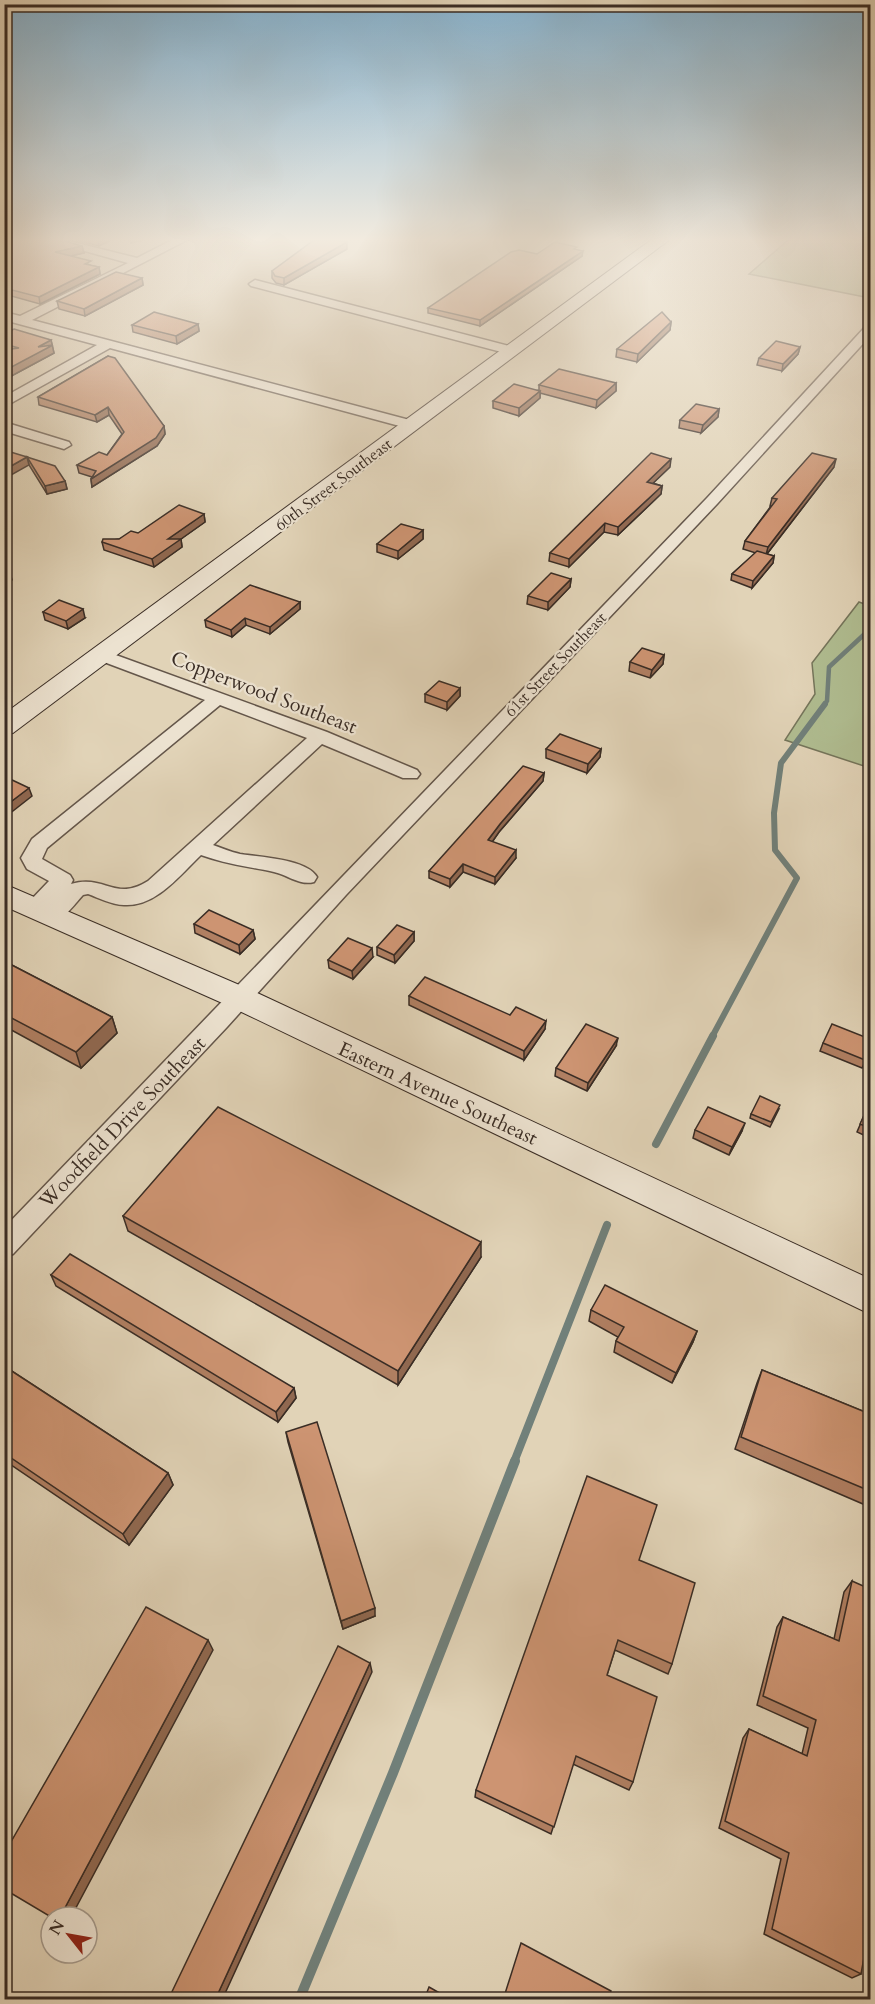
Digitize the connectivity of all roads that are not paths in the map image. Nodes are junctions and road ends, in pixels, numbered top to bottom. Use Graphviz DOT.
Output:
graph roads {
  1 [pos="68,334"];
  2 [pos="446,334"];
  3 [pos="536,334"];
  4 [pos="866,334"];
  5 [pos="108,344"];
  6 [pos="513,351"];
  7 [pos="4,403"];
  8 [pos="412,425"];
  9 [pos="4,426"];
  10 [pos="64,445"];
  11 [pos="102,655"];
  12 [pos="218,698"];
  13 [pos="4,727"];
  14 [pos="320,736"];
  15 [pos="410,774"];
  16 [pos="199,847"];
  17 [pos="306,877"];
  18 [pos="4,894"];
  19 [pos="44,910"];
  20 [pos="240,999"];
  21 [pos="4,1246"];
  22 [pos="870,1297"];
  1 -- 5 [label="street"];
  2 -- 6 [label="street"];
  3 -- 6 [label="main road, 60th Street Southeast"];
  4 -- 20 [label="street, 61st Street Southeast"];
  5 -- 7 [label="street"];
  5 -- 8 [label="street"];
  6 -- 8 [label="main road, 60th Street Southeast"];
  8 -- 11 [label="main road, 60th Street Southeast"];
  9 -- 10 [label="street"];
  11 -- 12 [label="street, Copperwood Southeast"];
  11 -- 13 [label="main road, 60th Street Southeast"];
  12 -- 14 [label="street, Copperwood Southeast"];
  12 -- 19 [label="street"];
  14 -- 15 [label="street, Copperwood Southeast"];
  14 -- 16 [label="street"];
  16 -- 17 [label="street"];
  16 -- 19 [label="street"];
  18 -- 19 [label="main road, Eastern Avenue Southeast"];
  19 -- 20 [label="main road, Eastern Avenue Southeast"];
  20 -- 21 [label="street, Woodfield Drive Southeast"];
  20 -- 22 [label="main road, Eastern Avenue Southeast"];
}
